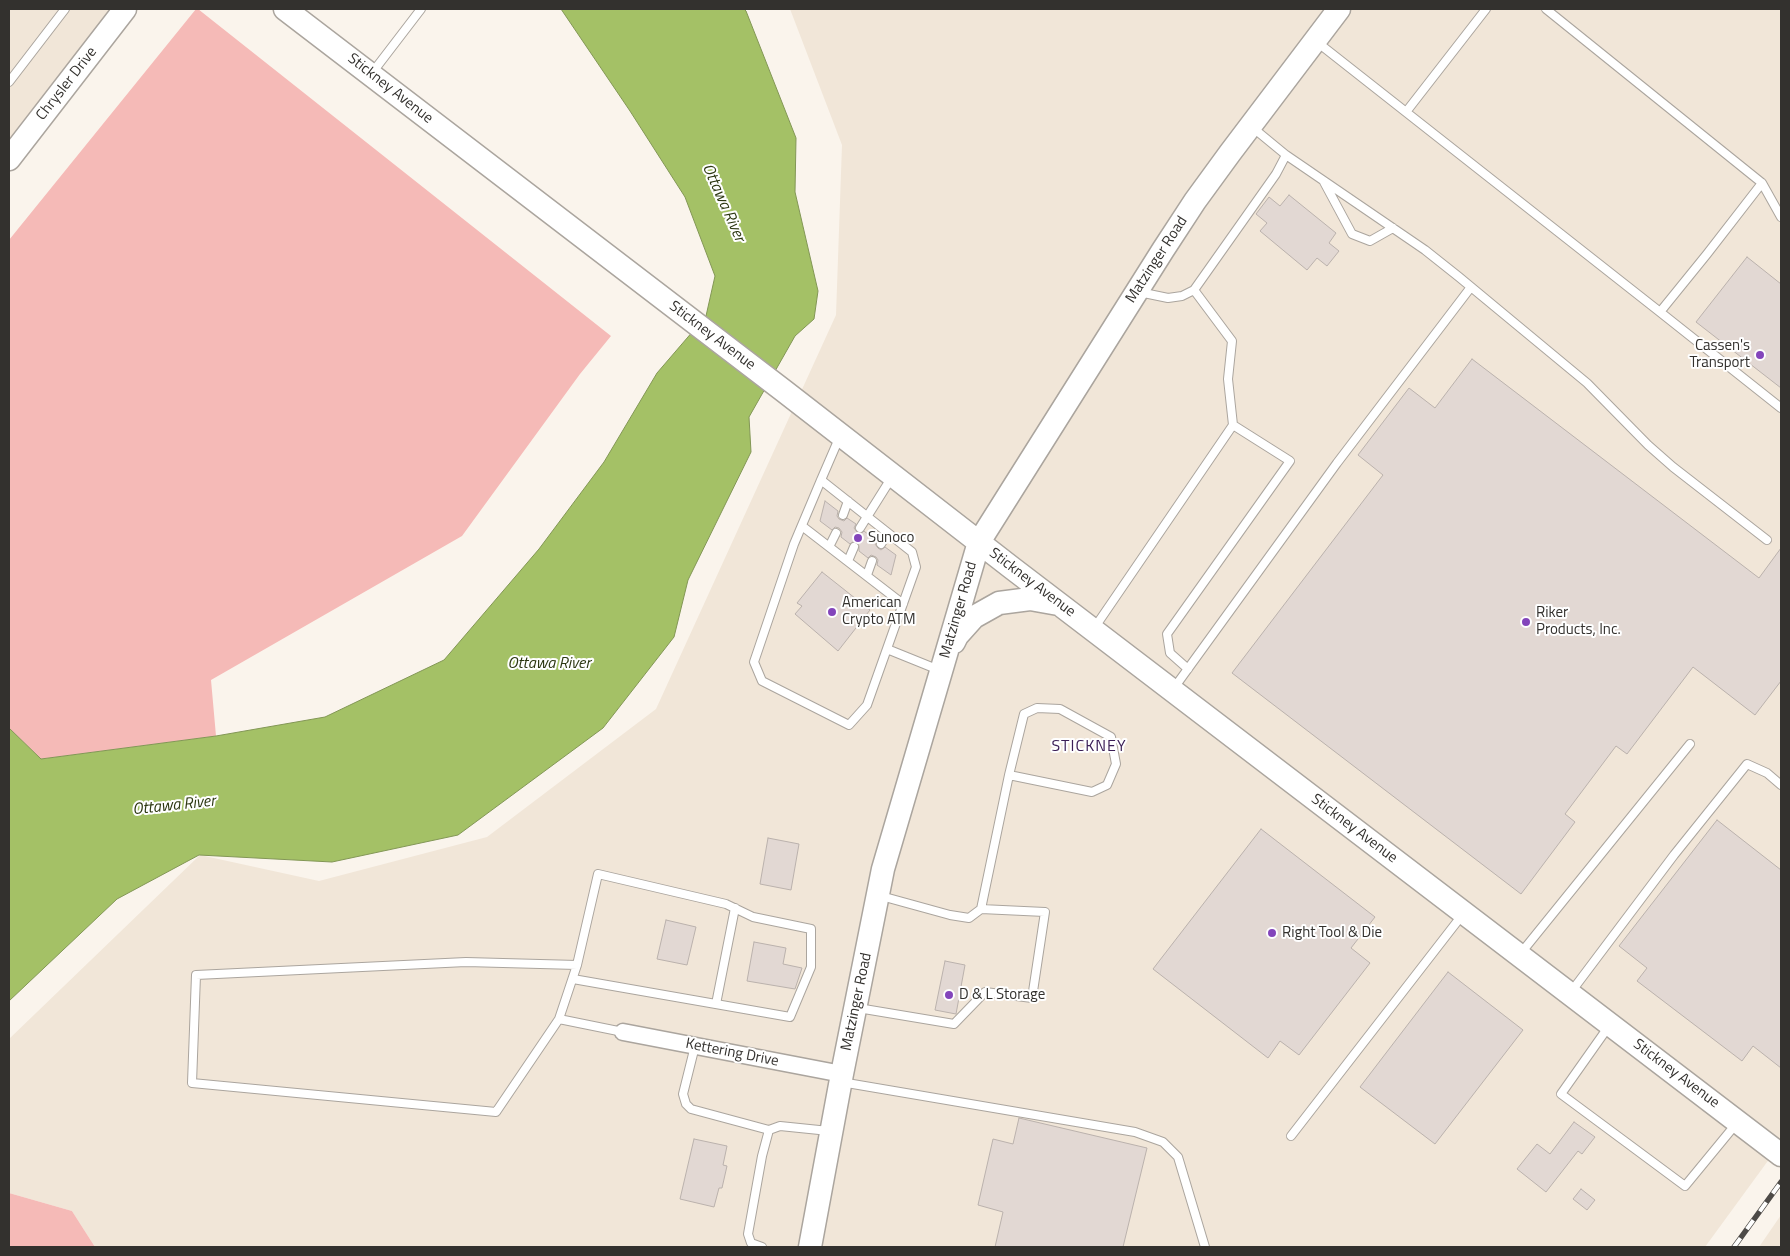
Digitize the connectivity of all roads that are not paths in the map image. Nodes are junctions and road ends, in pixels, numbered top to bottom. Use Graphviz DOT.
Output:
graph roads {
  1 [pos="65,9"];
  2 [pos="125,9"];
  3 [pos="285,9"];
  4 [pos="421,9"];
  5 [pos="1339,9"];
  6 [pos="1486,9"];
  7 [pos="1546,9"];
  8 [pos="1315,40"];
  9 [pos="371,74"];
  10 [pos="9,82"];
  11 [pos="1406,112"];
  12 [pos="1250,126"];
  13 [pos="1286,155"];
  14 [pos="9,159"];
  15 [pos="1323,180"];
  16 [pos="1762,183"];
  17 [pos="1781,218"];
  18 [pos="1393,228"];
  19 [pos="1471,286"];
  20 [pos="1194,290"];
  21 [pos="1137,291"];
  22 [pos="1660,312"];
  23 [pos="1781,408"];
  24 [pos="1234,425"];
  25 [pos="841,434"];
  26 [pos="893,475"];
  27 [pos="821,480"];
  28 [pos="848,501"];
  29 [pos="843,515"];
  30 [pos="866,516"];
  31 [pos="802,526"];
  32 [pos="860,528"];
  33 [pos="836,533"];
  34 [pos="888,533"];
  35 [pos="1767,540"];
  36 [pos="979,542"];
  37 [pos="881,544"];
  38 [pos="829,547"];
  39 [pos="854,547"];
  40 [pos="848,561"];
  41 [pos="872,561"];
  42 [pos="867,575"];
  43 [pos="903,604"];
  44 [pos="1062,605"];
  45 [pos="1093,629"];
  46 [pos="887,649"];
  47 [pos="943,665"];
  48 [pos="1188,669"];
  49 [pos="1172,690"];
  50 [pos="1690,744"];
  51 [pos="1009,775"];
  52 [pos="1781,785"];
  53 [pos="879,896"];
  54 [pos="735,908"];
  55 [pos="981,909"];
  56 [pos="1465,913"];
  57 [pos="1519,955"];
  58 [pos="578,965"];
  59 [pos="573,979"];
  60 [pos="1570,993"];
  61 [pos="716,1004"];
  62 [pos="855,1008"];
  63 [pos="559,1019"];
  64 [pos="1610,1024"];
  65 [pos="623,1032"];
  66 [pos="695,1046"];
  67 [pos="841,1078"];
  68 [pos="1738,1122"];
  69 [pos="769,1130"];
  70 [pos="831,1132"];
  71 [pos="1291,1136"];
  72 [pos="1781,1154"];
  73 [pos="762,1247"];
  74 [pos="810,1247"];
  75 [pos="1205,1247"];
  1 -- 10 [label="lane"];
  2 -- 14 [label="street, Chrysler Drive"];
  3 -- 9 [label="street, Stickney Avenue"];
  4 -- 9 [label="lane"];
  5 -- 8 [label="street, Matzinger Road"];
  6 -- 11 [label="lane"];
  7 -- 16 [label="lane"];
  8 -- 11 [label="lane"];
  8 -- 12 [label="street, Matzinger Road"];
  9 -- 25 [label="street, Stickney Avenue"];
  11 -- 22 [label="lane"];
  12 -- 13 [label="lane"];
  12 -- 21 [label="street, Matzinger Road"];
  13 -- 15 [label="lane"];
  13 -- 20 [label="lane"];
  15 -- 18 [label="lane"];
  15 -- 18 [label="lane"];
  16 -- 17 [label="lane"];
  16 -- 22 [label="lane"];
  18 -- 19 [label="lane"];
  19 -- 35 [label="lane"];
  19 -- 48 [label="lane"];
  20 -- 21 [label="lane"];
  20 -- 24 [label="lane"];
  21 -- 36 [label="street, Matzinger Road"];
  22 -- 23 [label="lane"];
  24 -- 45 [label="lane"];
  24 -- 48 [label="lane"];
  25 -- 26 [label="street, Stickney Avenue"];
  25 -- 27 [label="lane"];
  26 -- 30 [label="lane"];
  26 -- 36 [label="street, Stickney Avenue"];
  27 -- 28 [label="lane"];
  27 -- 31 [label="lane"];
  28 -- 29 [label="lane"];
  28 -- 30 [label="lane"];
  30 -- 32 [label="lane"];
  30 -- 34 [label="lane"];
  31 -- 38 [label="lane"];
  31 -- 46 [label="lane"];
  33 -- 38 [label="lane"];
  34 -- 37 [label="lane"];
  34 -- 43 [label="lane"];
  36 -- 44 [label="street, Stickney Avenue"];
  36 -- 47 [label="street, Matzinger Road"];
  38 -- 40 [label="lane"];
  39 -- 40 [label="lane"];
  40 -- 42 [label="lane"];
  41 -- 42 [label="lane"];
  42 -- 43 [label="lane"];
  43 -- 46 [label="lane"];
  44 -- 45 [label="street, Stickney Avenue"];
  44 -- 47 [label="street"];
  45 -- 49 [label="street, Stickney Avenue"];
  46 -- 47 [label="lane"];
  47 -- 53 [label="street, Matzinger Road"];
  48 -- 49 [label="lane"];
  49 -- 56 [label="street, Stickney Avenue"];
  50 -- 57 [label="lane"];
  51 -- 51 [label="lane"];
  51 -- 55 [label="lane"];
  52 -- 60 [label="lane"];
  53 -- 55 [label="lane"];
  53 -- 62 [label="street, Matzinger Road"];
  54 -- 58 [label="lane"];
  54 -- 61 [label="lane"];
  54 -- 61 [label="lane"];
  55 -- 62 [label="lane"];
  56 -- 57 [label="street, Stickney Avenue"];
  56 -- 71 [label="lane"];
  57 -- 60 [label="street, Stickney Avenue"];
  58 -- 59 [label="lane"];
  58 -- 63 [label="lane"];
  59 -- 61 [label="lane"];
  59 -- 63 [label="lane"];
  60 -- 64 [label="street, Stickney Avenue"];
  62 -- 67 [label="street, Matzinger Road"];
  63 -- 65 [label="lane"];
  64 -- 68 [label="street, Stickney Avenue"];
  64 -- 68 [label="lane"];
  65 -- 66 [label="street, Kettering Drive"];
  66 -- 67 [label="street, Kettering Drive"];
  66 -- 69 [label="lane"];
  67 -- 70 [label="street, Matzinger Road"];
  67 -- 75 [label="lane"];
  68 -- 72 [label="street, Stickney Avenue"];
  69 -- 70 [label="lane"];
  69 -- 73 [label="lane"];
  70 -- 74 [label="street, Matzinger Road"];
}
